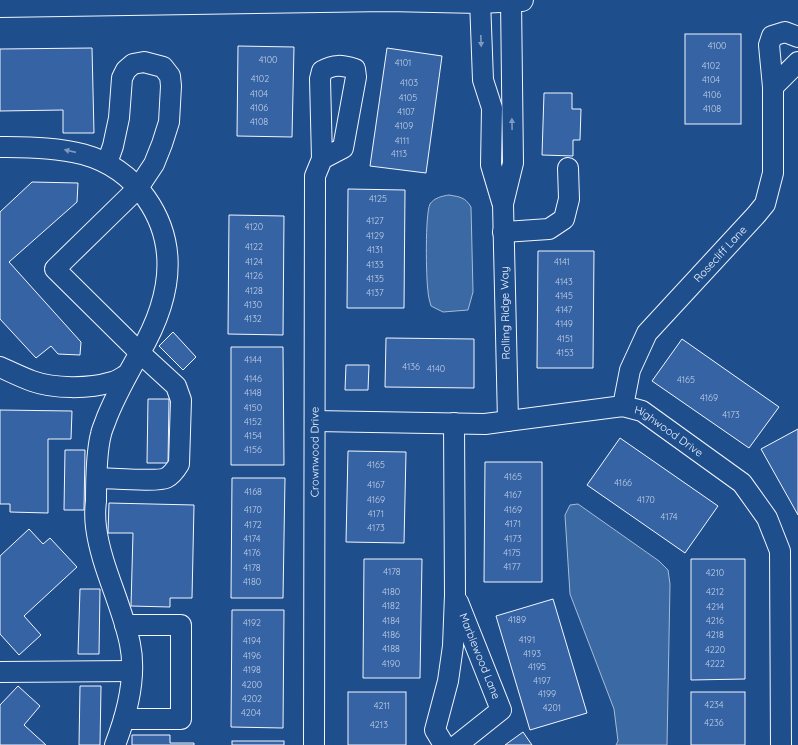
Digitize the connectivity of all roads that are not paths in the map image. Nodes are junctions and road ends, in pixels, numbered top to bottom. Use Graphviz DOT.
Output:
graph roads {
  1 [pos="511,0"];
  2 [pos="522,0"];
  3 [pos="480,1"];
  4 [pos="0,6"];
  5 [pos="798,37"];
  6 [pos="798,62"];
  7 [pos="773,87"];
  8 [pos="0,147"];
  9 [pos="322,160"];
  10 [pos="107,163"];
  11 [pos="568,168"];
  12 [pos="138,188"];
  13 [pos="503,204"];
  14 [pos="503,232"];
  15 [pos="140,353"];
  16 [pos="0,367"];
  17 [pos="126,375"];
  18 [pos="624,406"];
  19 [pos="315,421"];
  20 [pos="508,421"];
  21 [pos="454,423"];
  22 [pos="97,478"];
  23 [pos="455,595"];
  24 [pos="125,625"];
  25 [pos="132,671"];
  26 [pos="0,672"];
  27 [pos="124,719"];
  28 [pos="115,745"];
  29 [pos="314,745"];
  30 [pos="444,745"];
  31 [pos="457,745"];
  32 [pos="781,745"];
  1 -- 2 [label="main road"];
  1 -- 3 [label="main road"];
  13 -- 1 [label="street, Rolling Ridge Way, one-way"];
  3 -- 4 [label="main road"];
  3 -- 13 [label="street, Rolling Ridge Way, one-way"];
  5 -- 7 [label="street, Rosecliff Lane"];
  6 -- 7 [label="street"];
  7 -- 18 [label="street, Rosecliff Lane"];
  10 -- 8 [label="street, one-way"];
  9 -- 19 [label="street, Crownwood Drive"];
  10 -- 12 [label="street"];
  10 -- 12 [label="street"];
  11 -- 14 [label="street"];
  12 -- 15 [label="street"];
  12 -- 15 [label="street"];
  13 -- 14 [label="street, Rolling Ridge Way"];
  14 -- 20 [label="street, Rolling Ridge Way"];
  15 -- 17 [label="street"];
  15 -- 22 [label="street"];
  16 -- 17 [label="street"];
  17 -- 22 [label="street"];
  18 -- 20 [label="street, Highwood Drive"];
  18 -- 32 [label="street, Highwood Drive"];
  19 -- 21 [label="street, Highwood Drive"];
  19 -- 29 [label="street, Crownwood Drive"];
  20 -- 21 [label="street, Highwood Drive"];
  21 -- 23 [label="street, Marblewood Lane"];
  22 -- 24 [label="street"];
  23 -- 30 [label="street, Marblewood Lane"];
  23 -- 31 [label="street, Marblewood Lane"];
  24 -- 25 [label="street"];
  24 -- 27 [label="street"];
  25 -- 26 [label="street"];
  25 -- 27 [label="street"];
  27 -- 28 [label="street"];
}
